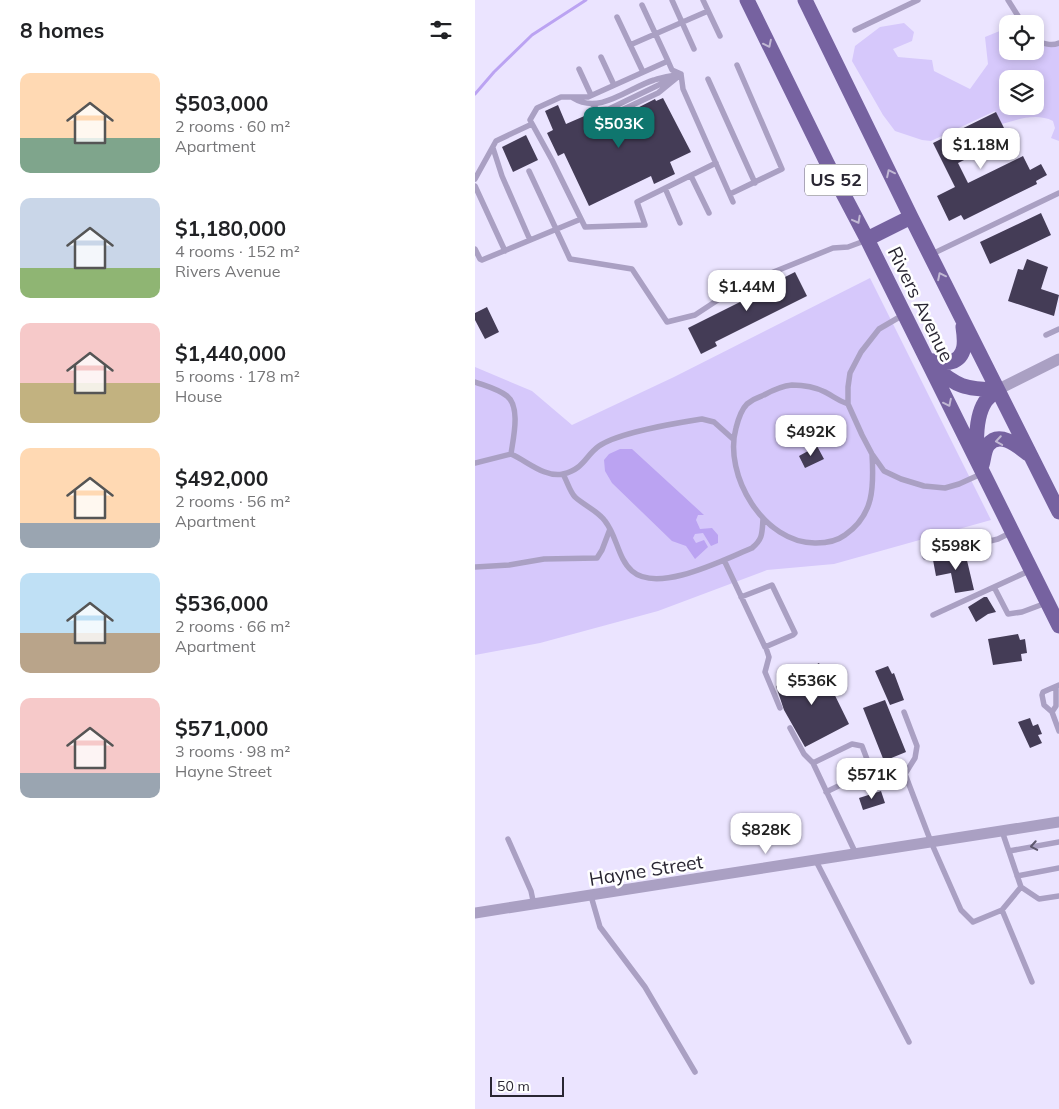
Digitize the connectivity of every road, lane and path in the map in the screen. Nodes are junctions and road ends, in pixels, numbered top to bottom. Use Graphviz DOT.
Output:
graph roads {
  1 [pos="672,0"];
  2 [pos="703,0"];
  3 [pos="747,0"];
  4 [pos="805,0"];
  5 [pos="918,0"];
  6 [pos="1008,0"];
  7 [pos="641,4"];
  8 [pos="708,11"];
  9 [pos="1017,15"];
  10 [pos="617,17"];
  11 [pos="682,22"];
  12 [pos="855,30"];
  13 [pos="656,34"];
  14 [pos="720,36"];
  15 [pos="1044,43"];
  16 [pos="1059,43"];
  17 [pos="630,45"];
  18 [pos="694,49"];
  19 [pos="601,57"];
  20 [pos="669,60"];
  21 [pos="737,66"];
  22 [pos="579,69"];
  23 [pos="643,72"];
  24 [pos="681,74"];
  25 [pos="708,79"];
  26 [pos="614,85"];
  27 [pos="591,95"];
  28 [pos="572,97"];
  29 [pos="592,104"];
  30 [pos="532,124"];
  31 [pos="493,148"];
  32 [pos="716,163"];
  33 [pos="529,171"];
  34 [pos="691,176"];
  35 [pos="475,179"];
  36 [pos="755,182"];
  37 [pos="475,186"];
  38 [pos="665,188"];
  39 [pos="1059,193"];
  40 [pos="730,194"];
  41 [pos="733,202"];
  42 [pos="709,213"];
  43 [pos="911,217"];
  44 [pos="581,219"];
  45 [pos="680,223"];
  46 [pos="555,230"];
  47 [pos="530,240"];
  48 [pos="867,240"];
  49 [pos="475,250"];
  50 [pos="505,251"];
  51 [pos="930,255"];
  52 [pos="904,314"];
  53 [pos="962,319"];
  54 [pos="1059,329"];
  55 [pos="1046,336"];
  56 [pos="1059,359"];
  57 [pos="927,360"];
  58 [pos="475,382"];
  59 [pos="997,390"];
  60 [pos="848,404"];
  61 [pos="733,439"];
  62 [pos="511,454"];
  63 [pos="872,454"];
  64 [pos="1031,457"];
  65 [pos="475,463"];
  66 [pos="981,468"];
  67 [pos="563,474"];
  68 [pos="1059,512"];
  69 [pos="763,519"];
  70 [pos="610,529"];
  71 [pos="1012,532"];
  72 [pos="925,557"];
  73 [pos="724,560"];
  74 [pos="475,568"];
  75 [pos="1031,570"];
  76 [pos="995,587"];
  77 [pos="741,597"];
  78 [pos="1047,603"];
  79 [pos="933,615"];
  80 [pos="1059,626"];
  81 [pos="766,648"];
  82 [pos="1057,686"];
  83 [pos="780,708"];
  84 [pos="904,712"];
  85 [pos="1052,712"];
  86 [pos="790,728"];
  87 [pos="1059,731"];
  88 [pos="813,763"];
  89 [pos="826,792"];
  90 [pos="1059,822"];
  91 [pos="1002,831"];
  92 [pos="508,839"];
  93 [pos="931,842"];
  94 [pos="1059,842"];
  95 [pos="1009,851"];
  96 [pos="856,854"];
  97 [pos="817,861"];
  98 [pos="1059,868"];
  99 [pos="1017,876"];
  100 [pos="1021,886"];
  101 [pos="591,896"];
  102 [pos="1059,896"];
  103 [pos="534,905"];
  104 [pos="1002,910"];
  105 [pos="475,914"];
  106 [pos="1032,982"];
  107 [pos="909,1042"];
  108 [pos="695,1072"];
  1 -- 11 [label="lane"];
  2 -- 8 [label="lane"];
  3 -- 48 [label="main road, Rivers Avenue / US 52, one-way"];
  43 -- 4 [label="main road, Rivers Avenue / US 52, one-way"];
  5 -- 12 [label="lane"];
  6 -- 9 [label="lane"];
  7 -- 13 [label="lane"];
  8 -- 11 [label="lane"];
  8 -- 14 [label="lane"];
  10 -- 17 [label="lane"];
  11 -- 13 [label="lane"];
  11 -- 18 [label="lane"];
  13 -- 17 [label="lane"];
  13 -- 20 [label="lane"];
  15 -- 16 [label="lane"];
  17 -- 23 [label="lane"];
  19 -- 26 [label="lane"];
  20 -- 23 [label="lane"];
  20 -- 24 [label="lane"];
  21 -- 36 [label="lane"];
  22 -- 27 [label="lane"];
  23 -- 26 [label="lane"];
  24 -- 29 [label="lane"];
  24 -- 29 [label="lane"];
  24 -- 32 [label="lane"];
  25 -- 36 [label="lane"];
  26 -- 27 [label="lane"];
  27 -- 28 [label="lane"];
  28 -- 29 [label="lane"];
  28 -- 30 [label="lane"];
  30 -- 31 [label="lane"];
  30 -- 44 [label="lane"];
  31 -- 35 [label="lane"];
  31 -- 47 [label="lane"];
  32 -- 34 [label="lane"];
  32 -- 40 [label="lane"];
  33 -- 46 [label="lane"];
  34 -- 38 [label="lane"];
  34 -- 42 [label="lane"];
  36 -- 40 [label="lane"];
  37 -- 50 [label="lane"];
  38 -- 44 [label="lane"];
  38 -- 45 [label="lane"];
  39 -- 51 [label="lane"];
  40 -- 41 [label="lane"];
  43 -- 48 [label="main road"];
  43 -- 51 [label="main road, Rivers Avenue / US 52"];
  44 -- 46 [label="lane"];
  46 -- 47 [label="lane"];
  46 -- 48 [label="lane"];
  47 -- 50 [label="lane"];
  48 -- 52 [label="main road, Rivers Avenue / US 52"];
  49 -- 50 [label="lane"];
  53 -- 51 [label="main road, Rivers Avenue / US 52, one-way"];
  52 -- 57 [label="main road, Rivers Avenue / US 52"];
  52 -- 60 [label="lane"];
  53 -- 57 [label="main road"];
  53 -- 59 [label="main road, Rivers Avenue / US 52"];
  54 -- 55 [label="lane"];
  56 -- 59 [label="street"];
  57 -- 59 [label="main road"];
  57 -- 66 [label="main road, Rivers Avenue / US 52, one-way"];
  58 -- 62 [label="lane"];
  59 -- 64 [label="main road, Rivers Avenue / US 52"];
  59 -- 66 [label="main road"];
  60 -- 61 [label="lane"];
  60 -- 63 [label="lane"];
  61 -- 67 [label="lane"];
  61 -- 69 [label="lane"];
  62 -- 65 [label="lane"];
  62 -- 67 [label="lane"];
  63 -- 66 [label="lane"];
  63 -- 69 [label="lane"];
  64 -- 66 [label="main road, one-way"];
  64 -- 68 [label="main road, Rivers Avenue / US 52"];
  66 -- 71 [label="main road, Rivers Avenue / US 52"];
  67 -- 70 [label="lane"];
  69 -- 73 [label="lane"];
  70 -- 73 [label="lane"];
  70 -- 74 [label="lane"];
  71 -- 72 [label="lane"];
  71 -- 75 [label="main road, Rivers Avenue / US 52"];
  73 -- 77 [label="lane"];
  75 -- 76 [label="lane"];
  75 -- 78 [label="main road, Rivers Avenue / US 52"];
  76 -- 78 [label="lane"];
  76 -- 79 [label="lane"];
  77 -- 81 [label="lane"];
  77 -- 81 [label="lane"];
  78 -- 80 [label="main road, Rivers Avenue / US 52"];
  81 -- 83 [label="lane"];
  82 -- 85 [label="lane"];
  82 -- 85 [label="lane"];
  84 -- 93 [label="lane"];
  85 -- 87 [label="lane"];
  86 -- 88 [label="lane"];
  88 -- 89 [label="lane"];
  88 -- 89 [label="lane"];
  89 -- 96 [label="lane"];
  90 -- 91 [label="street, Hayne Street"];
  91 -- 93 [label="street, Hayne Street"];
  91 -- 95 [label="lane"];
  92 -- 103 [label="lane"];
  93 -- 96 [label="street, Hayne Street"];
  93 -- 104 [label="lane"];
  94 -- 95 [label="lane, one-way"];
  95 -- 99 [label="lane"];
  96 -- 97 [label="street, Hayne Street"];
  97 -- 101 [label="street, Hayne Street"];
  97 -- 107 [label="lane"];
  98 -- 99 [label="lane"];
  99 -- 100 [label="lane"];
  100 -- 102 [label="lane"];
  100 -- 104 [label="lane"];
  101 -- 103 [label="street, Hayne Street"];
  101 -- 108 [label="lane"];
  103 -- 105 [label="street, Hayne Street"];
  104 -- 106 [label="lane"];
}
